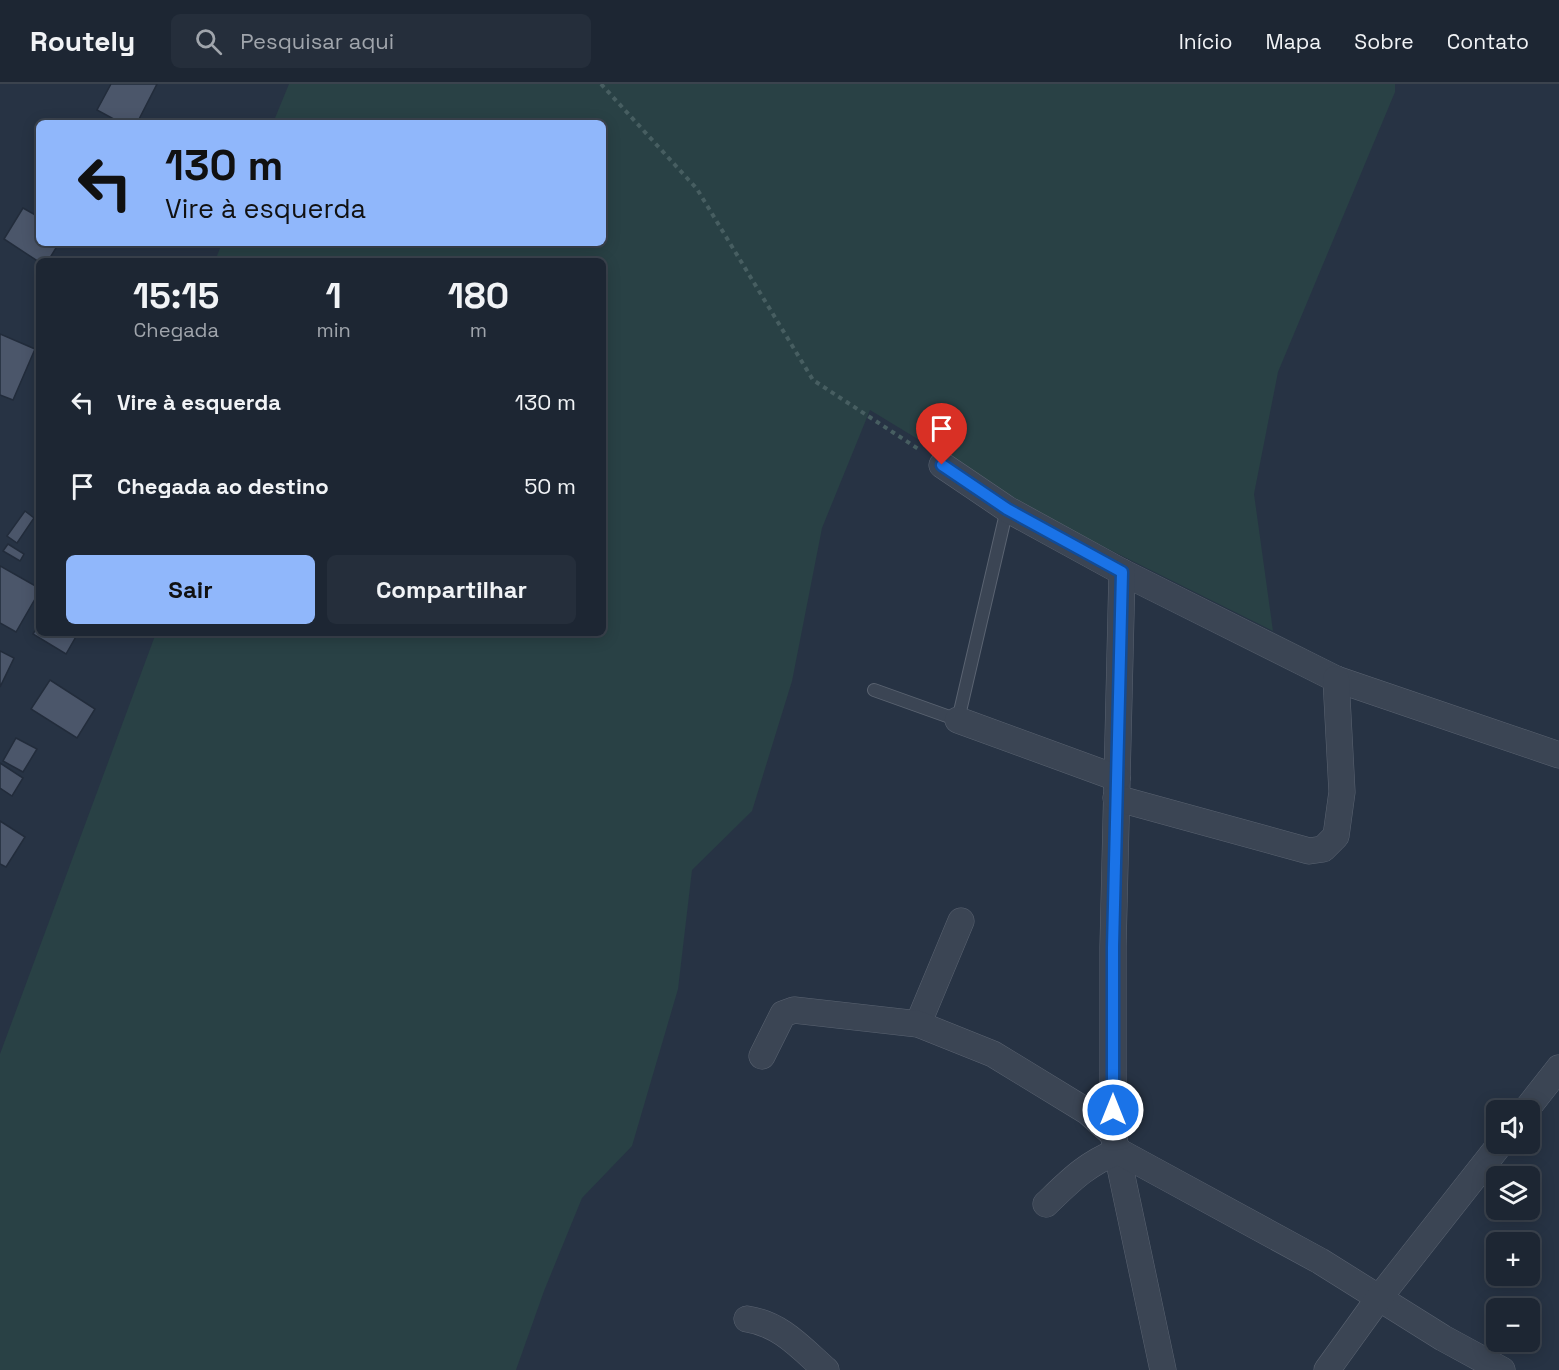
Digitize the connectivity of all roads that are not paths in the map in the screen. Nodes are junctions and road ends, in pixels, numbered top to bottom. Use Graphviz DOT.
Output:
graph roads {
  1 [pos="942,465"];
  2 [pos="1007,509"];
  3 [pos="1122,572"];
  4 [pos="1336,679"];
  5 [pos="874,690"];
  6 [pos="958,720"];
  7 [pos="1559,755"];
  8 [pos="1117,788"];
  9 [pos="961,921"];
  10 [pos="918,1024"];
  11 [pos="762,1056"];
  12 [pos="1555,1078"];
  13 [pos="1535,1100"];
  14 [pos="1115,1142"];
  15 [pos="1492,1154"];
  16 [pos="1046,1204"];
  17 [pos="1379,1298"];
  18 [pos="747,1319"];
  19 [pos="826,1370"];
  20 [pos="1163,1370"];
  21 [pos="1327,1370"];
  22 [pos="1502,1370"];
  1 -- 2 [label="street"];
  2 -- 3 [label="street"];
  2 -- 6 [label="lane"];
  3 -- 4 [label="street"];
  3 -- 8 [label="street"];
  4 -- 7 [label="street"];
  4 -- 8 [label="street"];
  5 -- 6 [label="lane"];
  6 -- 8 [label="street"];
  8 -- 14 [label="street"];
  9 -- 10 [label="street"];
  10 -- 11 [label="street"];
  10 -- 14 [label="street"];
  12 -- 13 [label="street"];
  14 -- 16 [label="street"];
  14 -- 17 [label="street"];
  14 -- 20 [label="street"];
  15 -- 17 [label="street"];
  17 -- 21 [label="street"];
  17 -- 22 [label="street"];
  18 -- 19 [label="street"];
}
